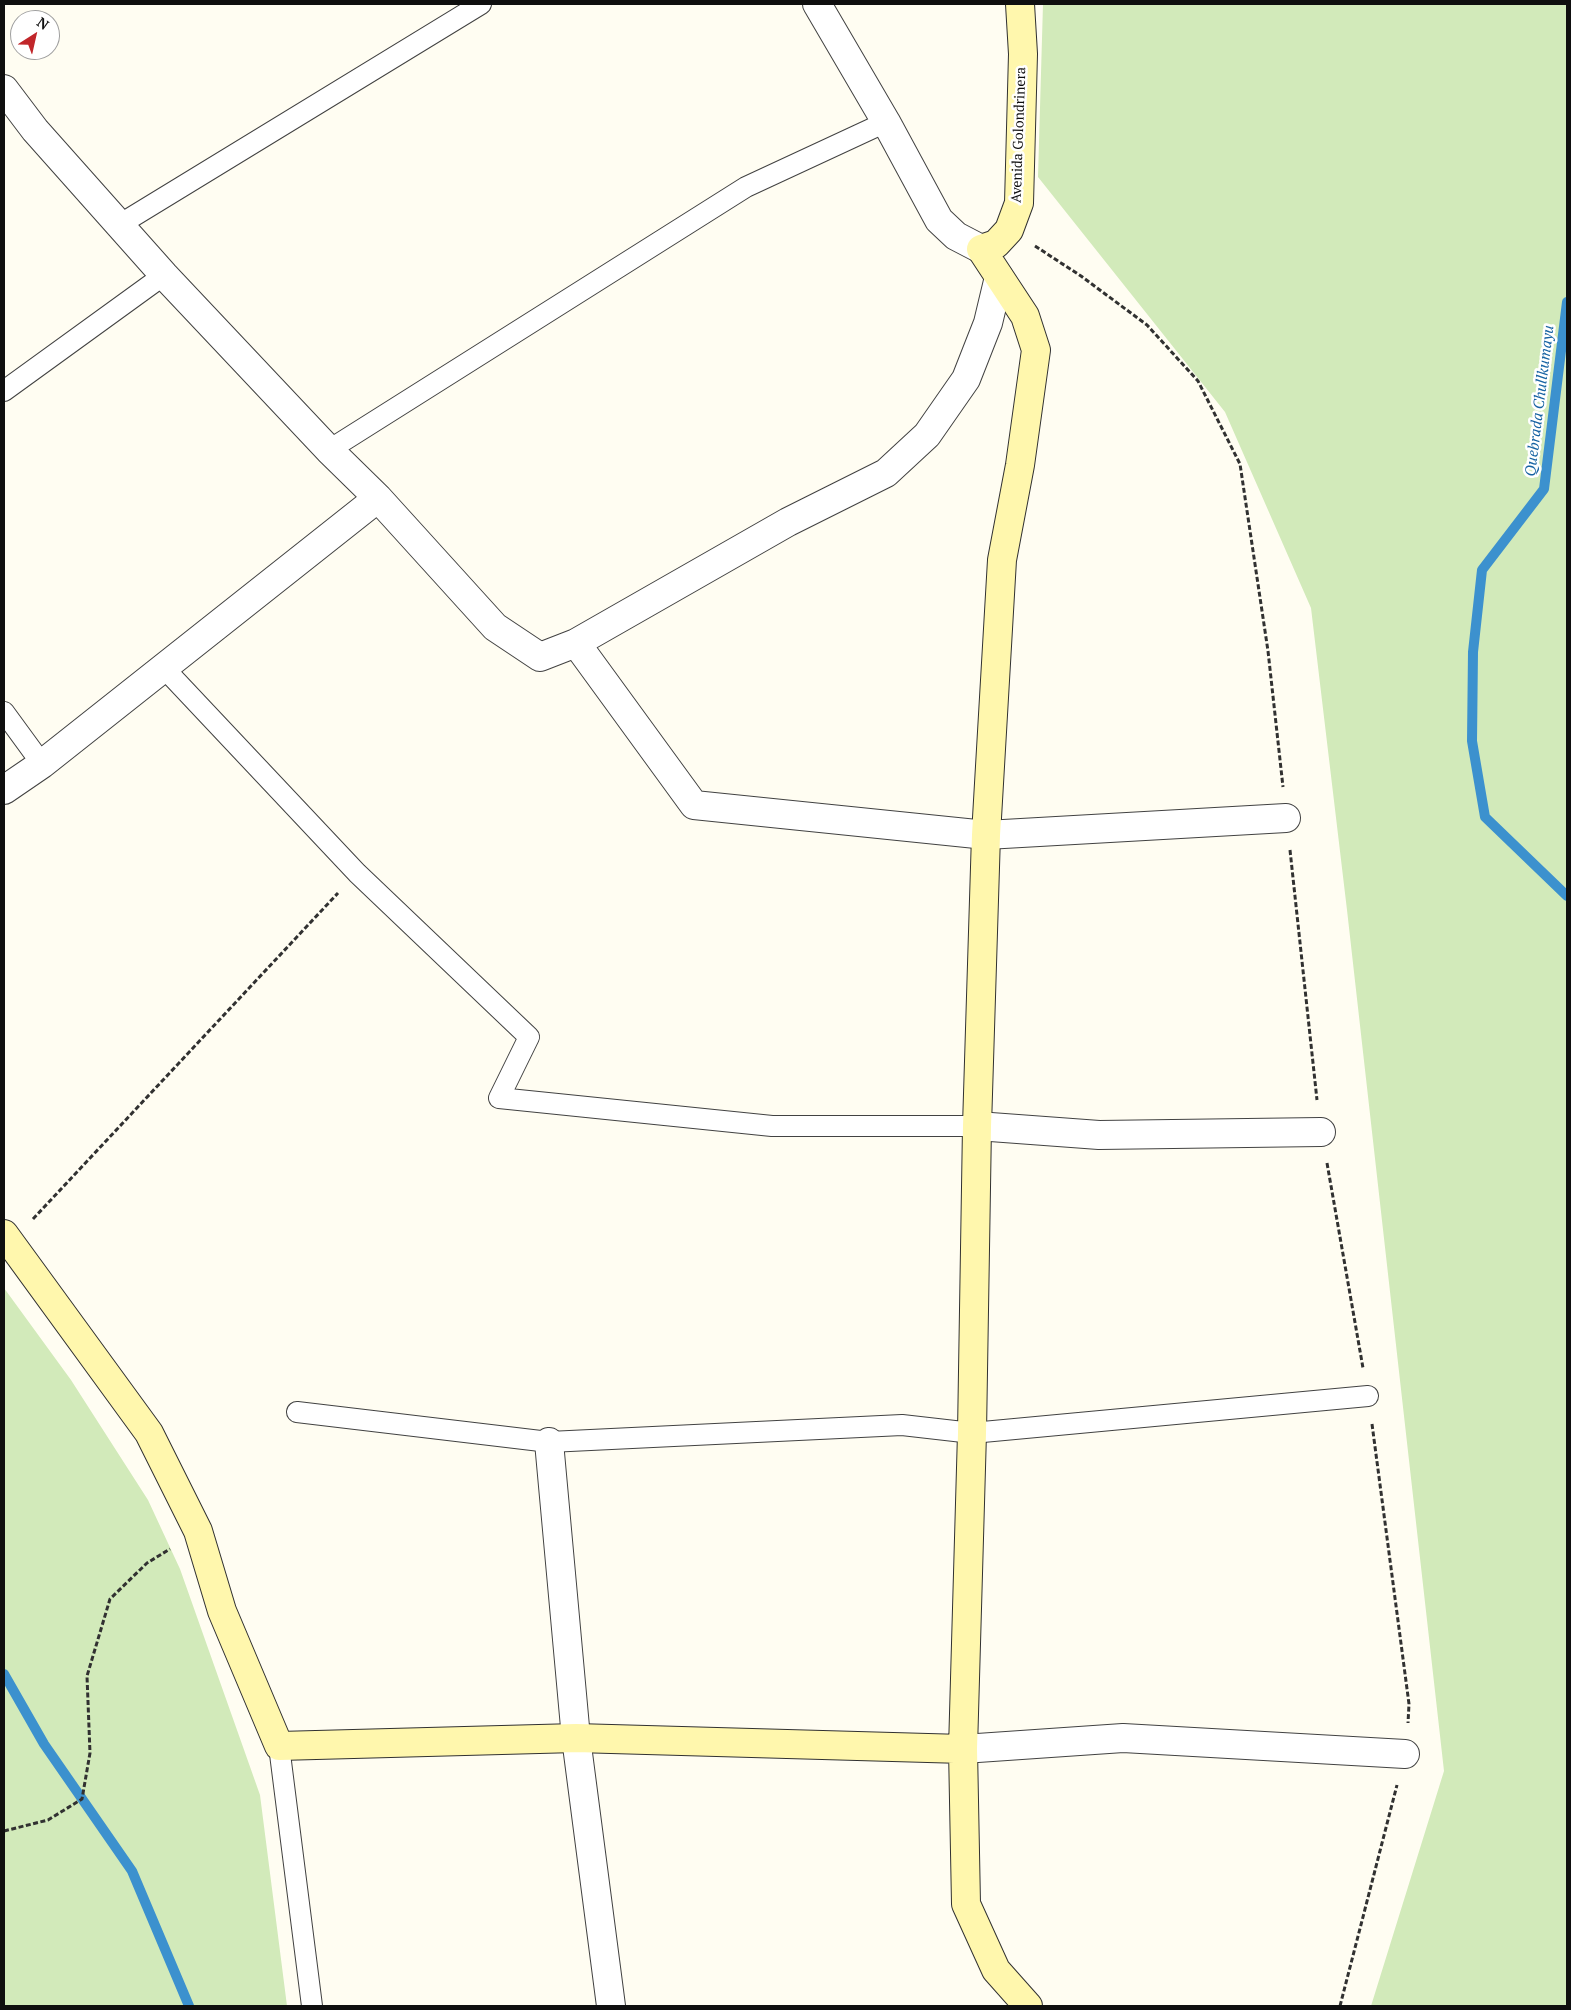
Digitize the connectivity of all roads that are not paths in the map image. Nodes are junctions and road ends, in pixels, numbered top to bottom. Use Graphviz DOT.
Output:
graph roads {
  1 [pos="480,4"];
  2 [pos="817,4"];
  3 [pos="1020,4"];
  4 [pos="4,89"];
  5 [pos="886,122"];
  6 [pos="119,225"];
  7 [pos="980,249"];
  8 [pos="164,275"];
  9 [pos="999,277"];
  10 [pos="4,391"];
  11 [pos="329,450"];
  12 [pos="378,498"];
  13 [pos="576,643"];
  14 [pos="164,668"];
  15 [pos="4,712"];
  16 [pos="42,764"];
  17 [pos="4,790"];
  18 [pos="1286,818"];
  19 [pos="986,836"];
  20 [pos="976,1126"];
  21 [pos="1321,1132"];
  22 [pos="7,1238"];
  23 [pos="1368,1396"];
  24 [pos="297,1412"];
  25 [pos="972,1433"];
  26 [pos="549,1442"];
  27 [pos="576,1738"];
  28 [pos="278,1746"];
  29 [pos="963,1750"];
  30 [pos="1405,1754"];
  31 [pos="312,2006"];
  32 [pos="611,2006"];
  33 [pos="1028,2006"];
  1 -- 6 [label="lane"];
  2 -- 5 [label="street"];
  3 -- 7 [label="street, Avenida Golondrinera"];
  4 -- 6 [label="street"];
  5 -- 7 [label="street"];
  5 -- 11 [label="lane"];
  6 -- 8 [label="street"];
  7 -- 9 [label="street"];
  8 -- 10 [label="lane"];
  8 -- 11 [label="street"];
  9 -- 13 [label="street"];
  9 -- 19 [label="street"];
  11 -- 12 [label="street"];
  12 -- 13 [label="street"];
  12 -- 14 [label="street"];
  13 -- 19 [label="street"];
  14 -- 16 [label="street"];
  14 -- 20 [label="lane"];
  15 -- 16 [label="lane"];
  16 -- 17 [label="street"];
  18 -- 19 [label="street"];
  19 -- 20 [label="street"];
  20 -- 21 [label="street"];
  20 -- 25 [label="street"];
  22 -- 28 [label="street"];
  23 -- 25 [label="lane"];
  24 -- 26 [label="lane"];
  25 -- 26 [label="lane"];
  25 -- 29 [label="street"];
  26 -- 27 [label="street"];
  27 -- 28 [label="street"];
  27 -- 29 [label="street"];
  27 -- 32 [label="street"];
  28 -- 31 [label="lane"];
  29 -- 30 [label="street"];
  29 -- 33 [label="street"];
}
